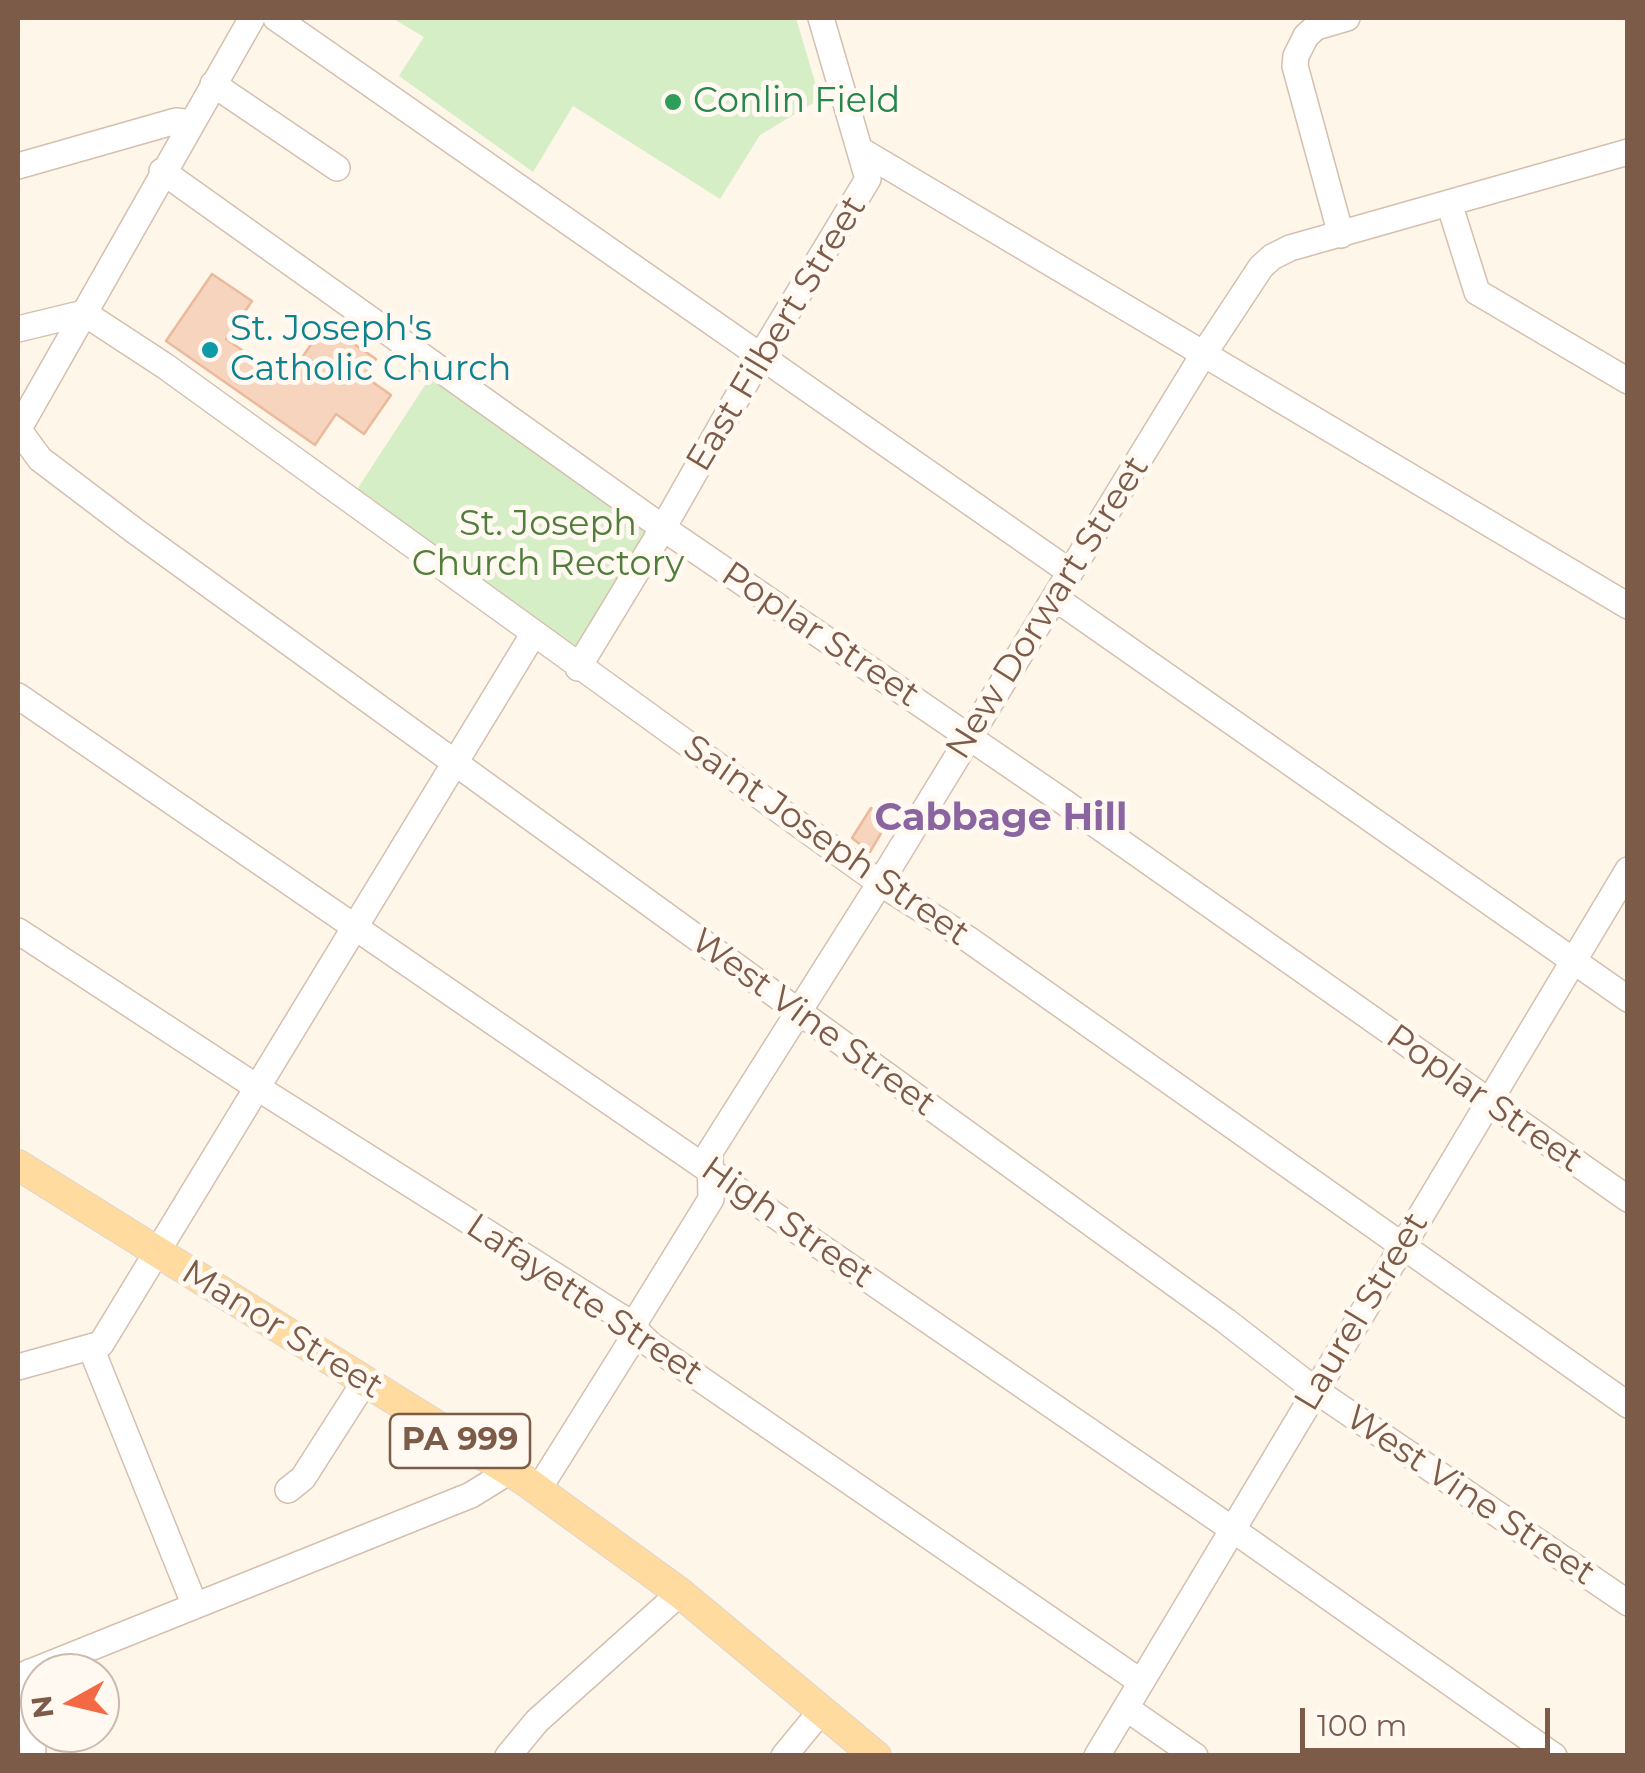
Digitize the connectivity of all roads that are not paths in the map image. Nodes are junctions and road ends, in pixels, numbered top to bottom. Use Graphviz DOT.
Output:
graph roads {
  1 [pos="252,18"];
  2 [pos="276,18"];
  3 [pos="821,18"];
  4 [pos="1347,18"];
  5 [pos="213,84"];
  6 [pos="190,123"];
  7 [pos="862,151"];
  8 [pos="1628,152"];
  9 [pos="18,166"];
  10 [pos="336,168"];
  11 [pos="162,171"];
  12 [pos="1449,203"];
  13 [pos="1340,235"];
  14 [pos="84,313"];
  15 [pos="18,329"];
  16 [pos="762,354"];
  17 [pos="1204,355"];
  18 [pos="1628,381"];
  19 [pos="18,428"];
  20 [pos="663,528"];
  21 [pos="1070,572"];
  22 [pos="1056,598"];
  23 [pos="1628,606"];
  24 [pos="534,633"];
  25 [pos="578,668"];
  26 [pos="18,696"];
  27 [pos="970,737"];
  28 [pos="455,764"];
  29 [pos="1628,870"];
  30 [pos="880,883"];
  31 [pos="356,926"];
  32 [pos="18,931"];
  33 [pos="1573,961"];
  34 [pos="1628,1000"];
  35 [pos="798,1012"];
  36 [pos="258,1088"];
  37 [pos="1487,1103"];
  38 [pos="18,1165"];
  39 [pos="710,1170"];
  40 [pos="1628,1199"];
  41 [pos="1402,1246"];
  42 [pos="158,1250"];
  43 [pos="634,1329"];
  44 [pos="91,1348"];
  45 [pos="18,1367"];
  46 [pos="364,1381"];
  47 [pos="1316,1390"];
  48 [pos="1628,1405"];
  49 [pos="508,1472"];
  50 [pos="288,1490"];
  51 [pos="538,1490"];
  52 [pos="1232,1529"];
  53 [pos="680,1593"];
  54 [pos="1628,1603"];
  55 [pos="195,1606"];
  56 [pos="77,1653"];
  57 [pos="1142,1682"];
  58 [pos="1126,1708"];
  59 [pos="822,1710"];
  60 [pos="508,1756"];
  61 [pos="784,1756"];
  62 [pos="876,1756"];
  63 [pos="1097,1756"];
  64 [pos="1194,1756"];
  65 [pos="1554,1756"];
  1 -- 5 [label="street"];
  2 -- 16 [label="street"];
  3 -- 7 [label="street"];
  4 -- 13 [label="street"];
  5 -- 6 [label="street"];
  5 -- 10 [label="street"];
  6 -- 9 [label="street"];
  6 -- 11 [label="street"];
  7 -- 16 [label="street, East Filbert Street"];
  7 -- 17 [label="street"];
  8 -- 12 [label="street, New Dorwart Street"];
  11 -- 14 [label="street"];
  11 -- 20 [label="street, Poplar Street"];
  12 -- 13 [label="street, New Dorwart Street"];
  12 -- 18 [label="street"];
  13 -- 17 [label="street, New Dorwart Street"];
  14 -- 15 [label="street"];
  14 -- 19 [label="street"];
  14 -- 24 [label="street, Saint Joseph Street"];
  16 -- 20 [label="street, East Filbert Street"];
  16 -- 21 [label="street"];
  17 -- 21 [label="street, New Dorwart Street"];
  17 -- 23 [label="street"];
  19 -- 28 [label="street, West Vine Street"];
  20 -- 25 [label="street, East Filbert Street"];
  20 -- 27 [label="street, Poplar Street"];
  21 -- 22 [label="street, New Dorwart Street"];
  22 -- 27 [label="street, New Dorwart Street"];
  22 -- 33 [label="street"];
  24 -- 25 [label="street, Saint Joseph Street"];
  24 -- 28 [label="street"];
  25 -- 30 [label="street, Saint Joseph Street"];
  26 -- 31 [label="street, High Street"];
  27 -- 30 [label="street, New Dorwart Street"];
  27 -- 37 [label="street, Poplar Street"];
  28 -- 31 [label="street"];
  28 -- 35 [label="street, West Vine Street"];
  29 -- 33 [label="street, Laurel Street"];
  30 -- 35 [label="street, New Dorwart Street"];
  30 -- 41 [label="street, Saint Joseph Street"];
  31 -- 36 [label="street"];
  31 -- 39 [label="street, High Street"];
  32 -- 36 [label="street, Lafayette Street"];
  33 -- 34 [label="street"];
  33 -- 37 [label="street, Laurel Street"];
  35 -- 39 [label="street, New Dorwart Street"];
  35 -- 47 [label="street, West Vine Street"];
  36 -- 42 [label="street"];
  36 -- 43 [label="street, Lafayette Street"];
  37 -- 40 [label="street, Poplar Street"];
  37 -- 41 [label="street, Laurel Street"];
  38 -- 42 [label="main road, Manor Street / PA 999"];
  39 -- 43 [label="street, New Dorwart Street"];
  39 -- 52 [label="street, High Street"];
  41 -- 47 [label="street, Laurel Street"];
  41 -- 48 [label="street, Saint Joseph Street"];
  42 -- 44 [label="street"];
  42 -- 46 [label="main road, Manor Street / PA 999"];
  43 -- 51 [label="street, New Dorwart Street"];
  43 -- 57 [label="street, Lafayette Street"];
  44 -- 45 [label="street"];
  44 -- 55 [label="street"];
  46 -- 49 [label="main road, Manor Street / PA 999"];
  46 -- 50 [label="street"];
  47 -- 52 [label="street, Laurel Street"];
  47 -- 54 [label="street, West Vine Street"];
  49 -- 51 [label="main road, Manor Street / PA 999"];
  49 -- 55 [label="street"];
  51 -- 53 [label="main road, Manor Street / PA 999"];
  52 -- 57 [label="street, Laurel Street"];
  52 -- 65 [label="street, High Street"];
  53 -- 59 [label="main road, Manor Street / PA 999"];
  53 -- 60 [label="street"];
  55 -- 56 [label="street"];
  57 -- 58 [label="street, Laurel Street"];
  58 -- 63 [label="street, Laurel Street"];
  58 -- 64 [label="street"];
  59 -- 61 [label="street"];
  59 -- 62 [label="main road, Manor Street / PA 999"];
}
